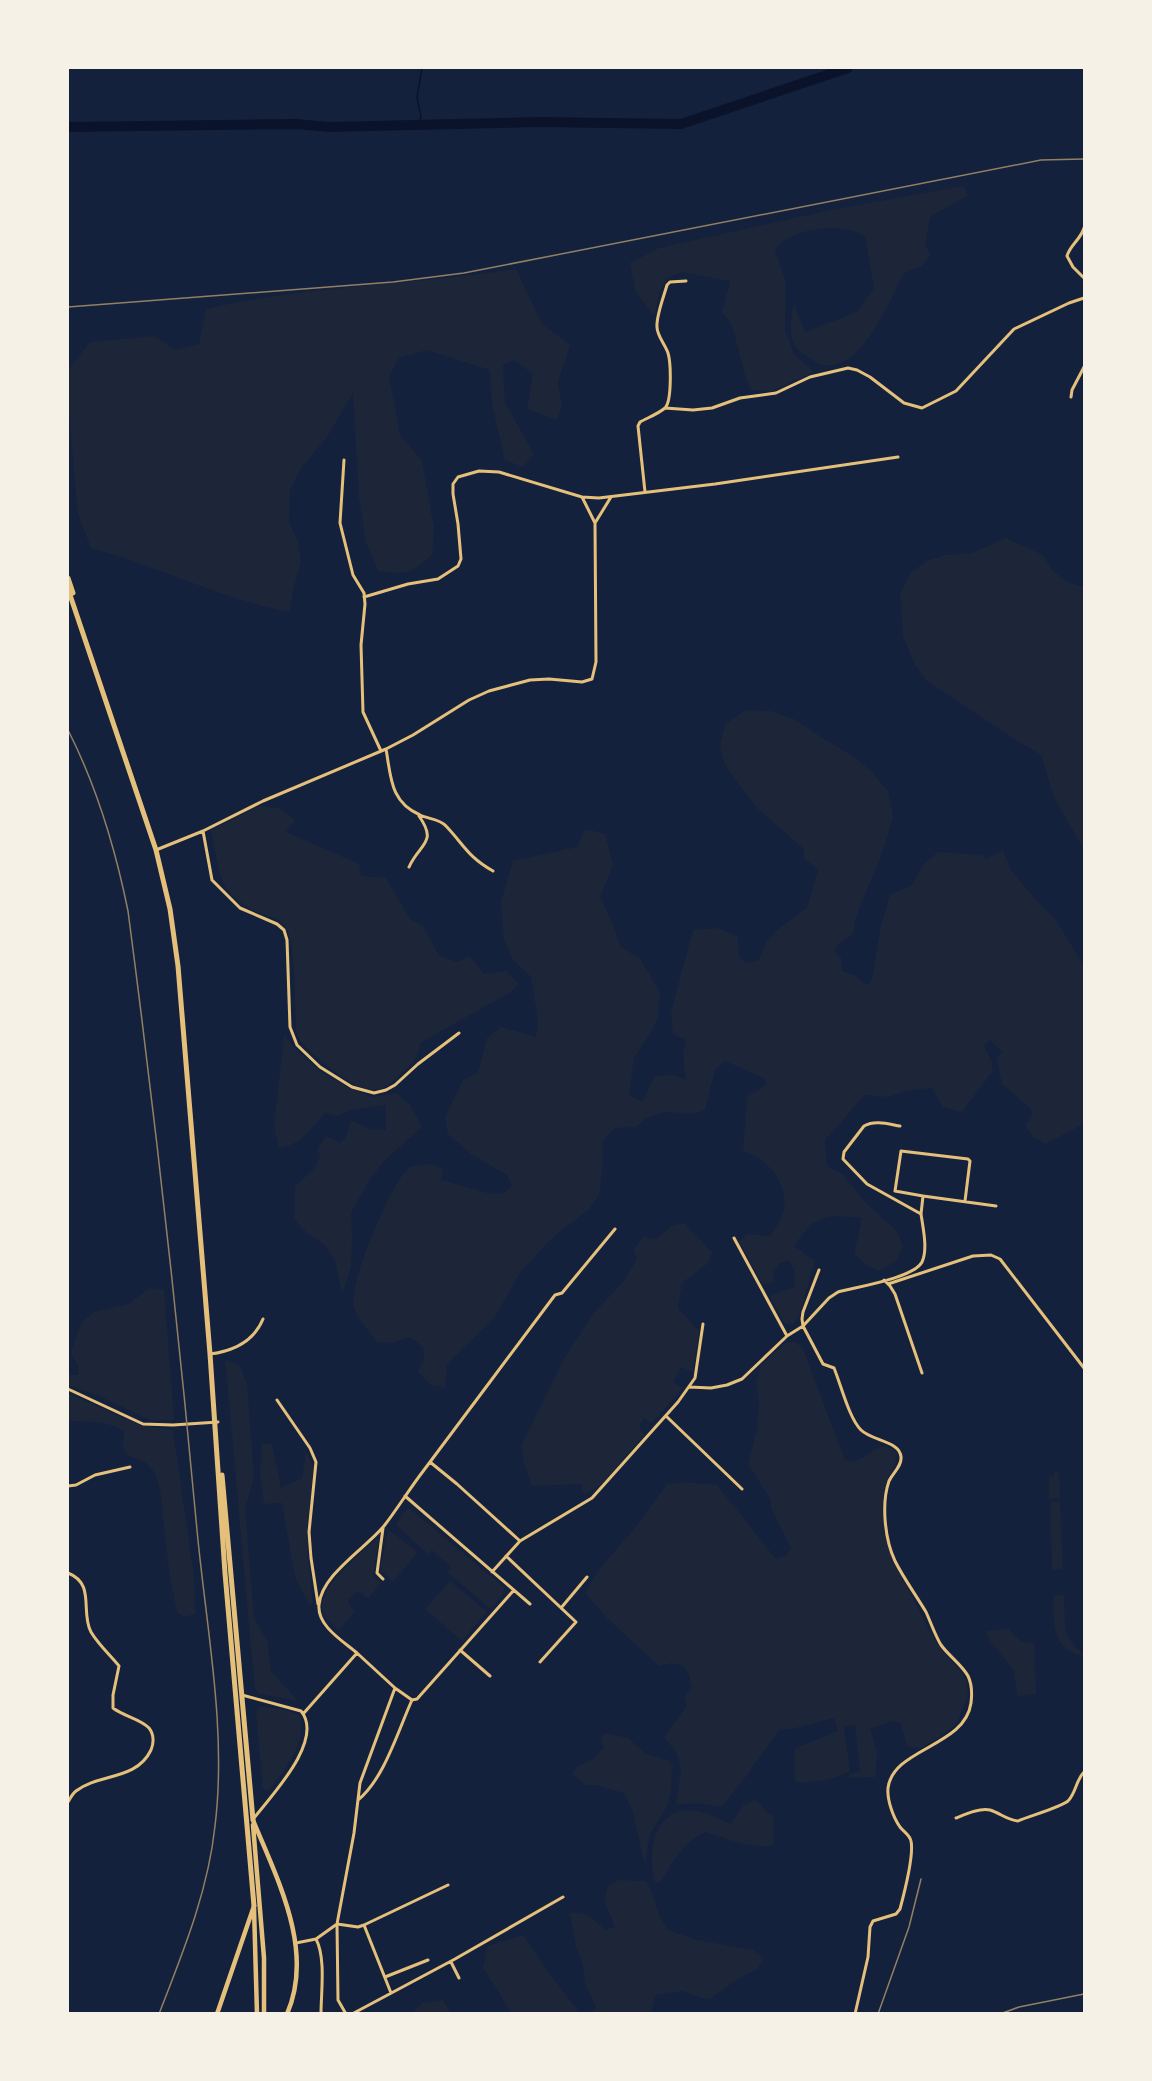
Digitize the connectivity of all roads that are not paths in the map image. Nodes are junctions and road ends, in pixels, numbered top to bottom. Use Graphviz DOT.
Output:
graph roads {
  1 [pos="1084,228"];
  2 [pos="1084,278"];
  3 [pos="686,281"];
  4 [pos="1084,298"];
  5 [pos="1084,367"];
  6 [pos="1071,397"];
  7 [pos="665,408"];
  8 [pos="898,457"];
  9 [pos="344,460"];
  10 [pos="645,492"];
  11 [pos="611,496"];
  12 [pos="582,497"];
  13 [pos="595,523"];
  14 [pos="68,578"];
  15 [pos="68,589"];
  16 [pos="364,597"];
  17 [pos="383,750"];
  18 [pos="418,814"];
  19 [pos="203,831"];
  20 [pos="158,849"];
  21 [pos="409,867"];
  22 [pos="493,871"];
  23 [pos="459,1033"];
  24 [pos="900,1126"];
  25 [pos="923,1196"];
  26 [pos="965,1201"];
  27 [pos="996,1206"];
  28 [pos="921,1214"];
  29 [pos="615,1229"];
  30 [pos="734,1238"];
  31 [pos="819,1270"];
  32 [pos="884,1280"];
  33 [pos="888,1284"];
  34 [pos="263,1319"];
  35 [pos="703,1324"];
  36 [pos="803,1326"];
  37 [pos="787,1336"];
  38 [pos="212,1353"];
  39 [pos="1084,1368"];
  40 [pos="922,1373"];
  41 [pos="689,1387"];
  42 [pos="68,1389"];
  43 [pos="277,1400"];
  44 [pos="666,1416"];
  45 [pos="216,1422"];
  46 [pos="430,1462"];
  47 [pos="130,1467"];
  48 [pos="68,1486"];
  49 [pos="742,1489"];
  50 [pos="405,1496"];
  51 [pos="383,1527"];
  52 [pos="520,1541"];
  53 [pos="506,1556"];
  54 [pos="492,1572"];
  55 [pos="68,1573"];
  56 [pos="587,1577"];
  57 [pos="383,1579"];
  58 [pos="514,1590"];
  59 [pos="530,1604"];
  60 [pos="319,1606"];
  61 [pos="561,1608"];
  62 [pos="460,1650"];
  63 [pos="357,1653"];
  64 [pos="540,1662"];
  65 [pos="490,1676"];
  66 [pos="395,1688"];
  67 [pos="242,1695"];
  68 [pos="412,1700"];
  69 [pos="303,1714"];
  70 [pos="1084,1772"];
  71 [pos="68,1802"];
  72 [pos="357,1802"];
  73 [pos="956,1818"];
  74 [pos="253,1820"];
  75 [pos="448,1885"];
  76 [pos="563,1897"];
  77 [pos="254,1906"];
  78 [pos="337,1924"];
  79 [pos="364,1925"];
  80 [pos="316,1939"];
  81 [pos="296,1943"];
  82 [pos="428,1960"];
  83 [pos="451,1962"];
  84 [pos="385,1977"];
  85 [pos="459,1978"];
  86 [pos="391,1993"];
  87 [pos="218,2013"];
  88 [pos="257,2013"];
  89 [pos="264,2013"];
  90 [pos="287,2013"];
  91 [pos="321,2013"];
  92 [pos="346,2013"];
  93 [pos="352,2013"];
  94 [pos="855,2013"];
  1 -- 2 [label="street"];
  3 -- 7 [label="street"];
  4 -- 7 [label="street"];
  5 -- 6 [label="street"];
  7 -- 10 [label="street"];
  8 -- 10 [label="street"];
  9 -- 16 [label="street"];
  10 -- 11 [label="street"];
  11 -- 12 [label="street"];
  11 -- 13 [label="street"];
  12 -- 13 [label="street"];
  12 -- 16 [label="street"];
  13 -- 17 [label="street"];
  14 -- 20 [label="highway"];
  15 -- 20 [label="highway"];
  16 -- 17 [label="street"];
  17 -- 18 [label="street"];
  17 -- 19 [label="street"];
  18 -- 21 [label="street"];
  18 -- 22 [label="street"];
  19 -- 20 [label="street"];
  19 -- 23 [label="street"];
  20 -- 38 [label="highway"];
  24 -- 28 [label="street"];
  25 -- 26 [label="street"];
  25 -- 26 [label="street"];
  25 -- 28 [label="street"];
  26 -- 27 [label="street"];
  28 -- 32 [label="street"];
  29 -- 46 [label="street"];
  30 -- 37 [label="street"];
  31 -- 36 [label="street"];
  32 -- 33 [label="street"];
  32 -- 36 [label="street"];
  33 -- 39 [label="street"];
  33 -- 40 [label="street"];
  34 -- 38 [label="street"];
  35 -- 41 [label="street"];
  36 -- 37 [label="street"];
  36 -- 94 [label="street"];
  37 -- 41 [label="street"];
  38 -- 45 [label="highway"];
  41 -- 44 [label="street"];
  42 -- 45 [label="street"];
  43 -- 60 [label="street"];
  44 -- 49 [label="street"];
  44 -- 52 [label="street"];
  45 -- 67 [label="highway"];
  45 -- 77 [label="highway"];
  46 -- 50 [label="street"];
  46 -- 52 [label="street"];
  47 -- 48 [label="street"];
  50 -- 51 [label="street"];
  50 -- 54 [label="street"];
  51 -- 57 [label="street"];
  51 -- 60 [label="street"];
  52 -- 53 [label="street"];
  53 -- 54 [label="street"];
  53 -- 61 [label="street"];
  54 -- 58 [label="street"];
  55 -- 71 [label="street"];
  56 -- 61 [label="street"];
  58 -- 59 [label="street"];
  58 -- 62 [label="street"];
  60 -- 63 [label="street"];
  61 -- 64 [label="street"];
  62 -- 65 [label="street"];
  62 -- 68 [label="street"];
  63 -- 66 [label="street"];
  63 -- 69 [label="street"];
  66 -- 68 [label="street"];
  66 -- 72 [label="street"];
  67 -- 69 [label="street"];
  67 -- 74 [label="highway"];
  68 -- 72 [label="street"];
  69 -- 74 [label="street"];
  70 -- 73 [label="street"];
  72 -- 78 [label="street"];
  74 -- 81 [label="main road"];
  74 -- 89 [label="main road"];
  75 -- 79 [label="street"];
  76 -- 83 [label="street"];
  77 -- 87 [label="main road"];
  77 -- 88 [label="main road"];
  78 -- 79 [label="street"];
  78 -- 80 [label="street"];
  78 -- 92 [label="street"];
  79 -- 84 [label="street"];
  80 -- 81 [label="street"];
  80 -- 91 [label="street"];
  81 -- 90 [label="main road"];
  82 -- 84 [label="street"];
  83 -- 85 [label="street"];
  83 -- 86 [label="street"];
  84 -- 86 [label="street"];
  86 -- 93 [label="street"];
}
